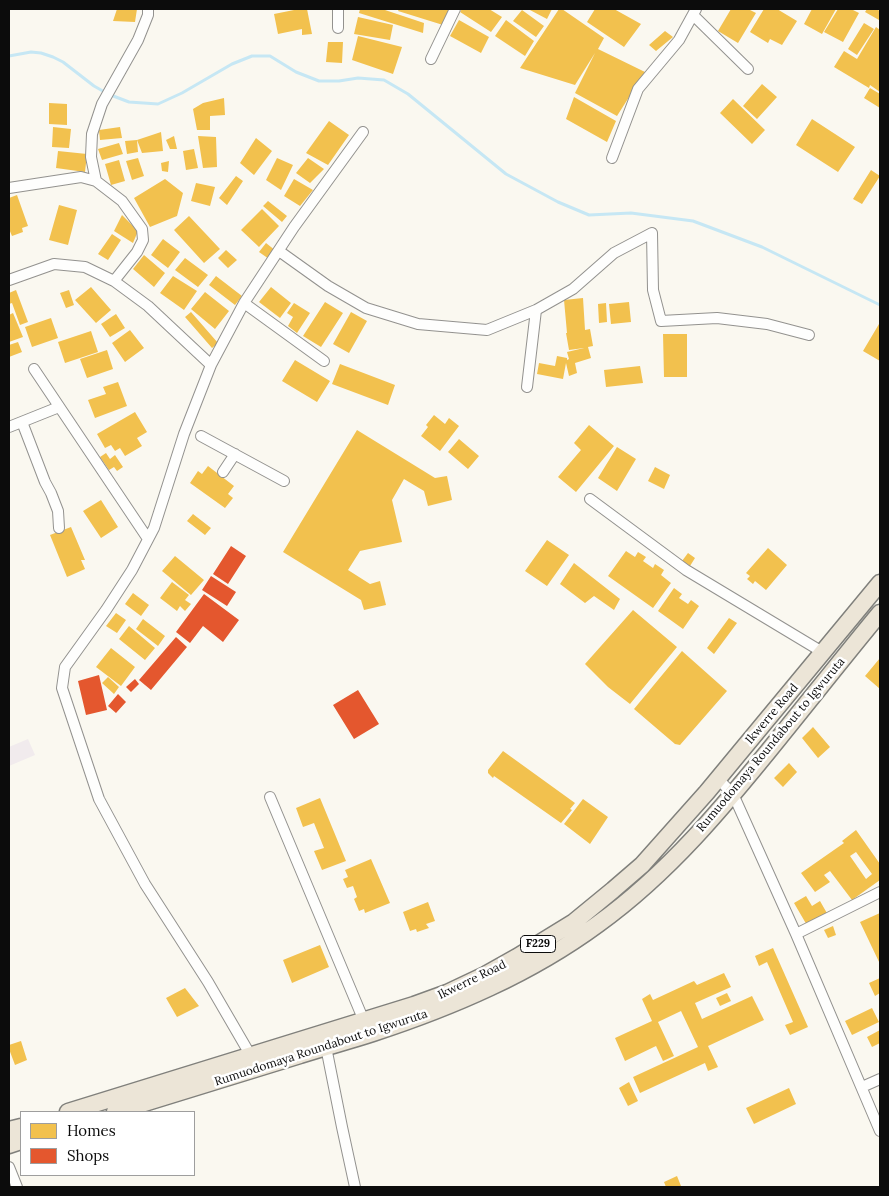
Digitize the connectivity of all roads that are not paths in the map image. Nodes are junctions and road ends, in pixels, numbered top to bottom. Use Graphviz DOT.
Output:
graph roads {
  1 [pos="148,9"];
  2 [pos="338,9"];
  3 [pos="455,9"];
  4 [pos="694,12"];
  5 [pos="338,28"];
  6 [pos="431,59"];
  7 [pos="748,69"];
  8 [pos="363,132"];
  9 [pos="612,158"];
  10 [pos="96,181"];
  11 [pos="9,188"];
  12 [pos="279,251"];
  13 [pos="9,280"];
  14 [pos="114,281"];
  15 [pos="244,303"];
  16 [pos="536,310"];
  17 [pos="809,335"];
  18 [pos="324,360"];
  19 [pos="211,365"];
  20 [pos="34,369"];
  21 [pos="527,387"];
  22 [pos="59,407"];
  23 [pos="22,422"];
  24 [pos="9,427"];
  25 [pos="201,436"];
  26 [pos="234,454"];
  27 [pos="223,472"];
  28 [pos="284,481"];
  29 [pos="590,499"];
  30 [pos="59,528"];
  31 [pos="148,539"];
  32 [pos="880,583"];
  33 [pos="880,612"];
  34 [pos="824,653"];
  35 [pos="718,779"];
  36 [pos="733,794"];
  37 [pos="270,797"];
  38 [pos="880,892"];
  39 [pos="796,934"];
  40 [pos="364,1021"];
  41 [pos="326,1047"];
  42 [pos="251,1056"];
  43 [pos="880,1079"];
  44 [pos="862,1086"];
  45 [pos="71,1111"];
  46 [pos="118,1111"];
  47 [pos="880,1129"];
  48 [pos="9,1167"];
  49 [pos="17,1187"];
  50 [pos="356,1187"];
  1 -- 10 [label="street"];
  2 -- 5 [label="street"];
  3 -- 6 [label="street"];
  4 -- 7 [label="street"];
  4 -- 9 [label="street"];
  8 -- 12 [label="street"];
  10 -- 11 [label="street"];
  10 -- 14 [label="street"];
  12 -- 15 [label="street"];
  12 -- 16 [label="street"];
  13 -- 14 [label="street"];
  14 -- 19 [label="street"];
  15 -- 18 [label="street"];
  15 -- 19 [label="street"];
  16 -- 17 [label="street"];
  16 -- 21 [label="street"];
  19 -- 31 [label="street"];
  20 -- 22 [label="street"];
  22 -- 23 [label="street"];
  22 -- 31 [label="street"];
  23 -- 24 [label="street"];
  23 -- 30 [label="street"];
  25 -- 26 [label="street"];
  26 -- 27 [label="street"];
  26 -- 28 [label="street"];
  29 -- 34 [label="street"];
  31 -- 42 [label="street"];
  32 -- 34 [label="main road, Ikwerre Road / F229"];
  33 -- 36 [label="main road, Rumuodomaya Roundabout to Igwuruta / F229"];
  34 -- 35 [label="main road, Ikwerre Road / F229"];
  35 -- 36 [label="street"];
  35 -- 40 [label="main road, Ikwerre Road / F229"];
  36 -- 39 [label="street"];
  36 -- 41 [label="main road, Rumuodomaya Roundabout to Igwuruta / F229"];
  37 -- 40 [label="street"];
  38 -- 39 [label="street"];
  39 -- 44 [label="street"];
  40 -- 42 [label="main road, Ikwerre Road / F229"];
  41 -- 46 [label="main road, Rumuodomaya Roundabout to Igwuruta / F229"];
  41 -- 50 [label="street"];
  42 -- 45 [label="main road, Ikwerre Road / F229"];
  43 -- 44 [label="street"];
  44 -- 47 [label="street"];
  48 -- 49 [label="street"];
}
